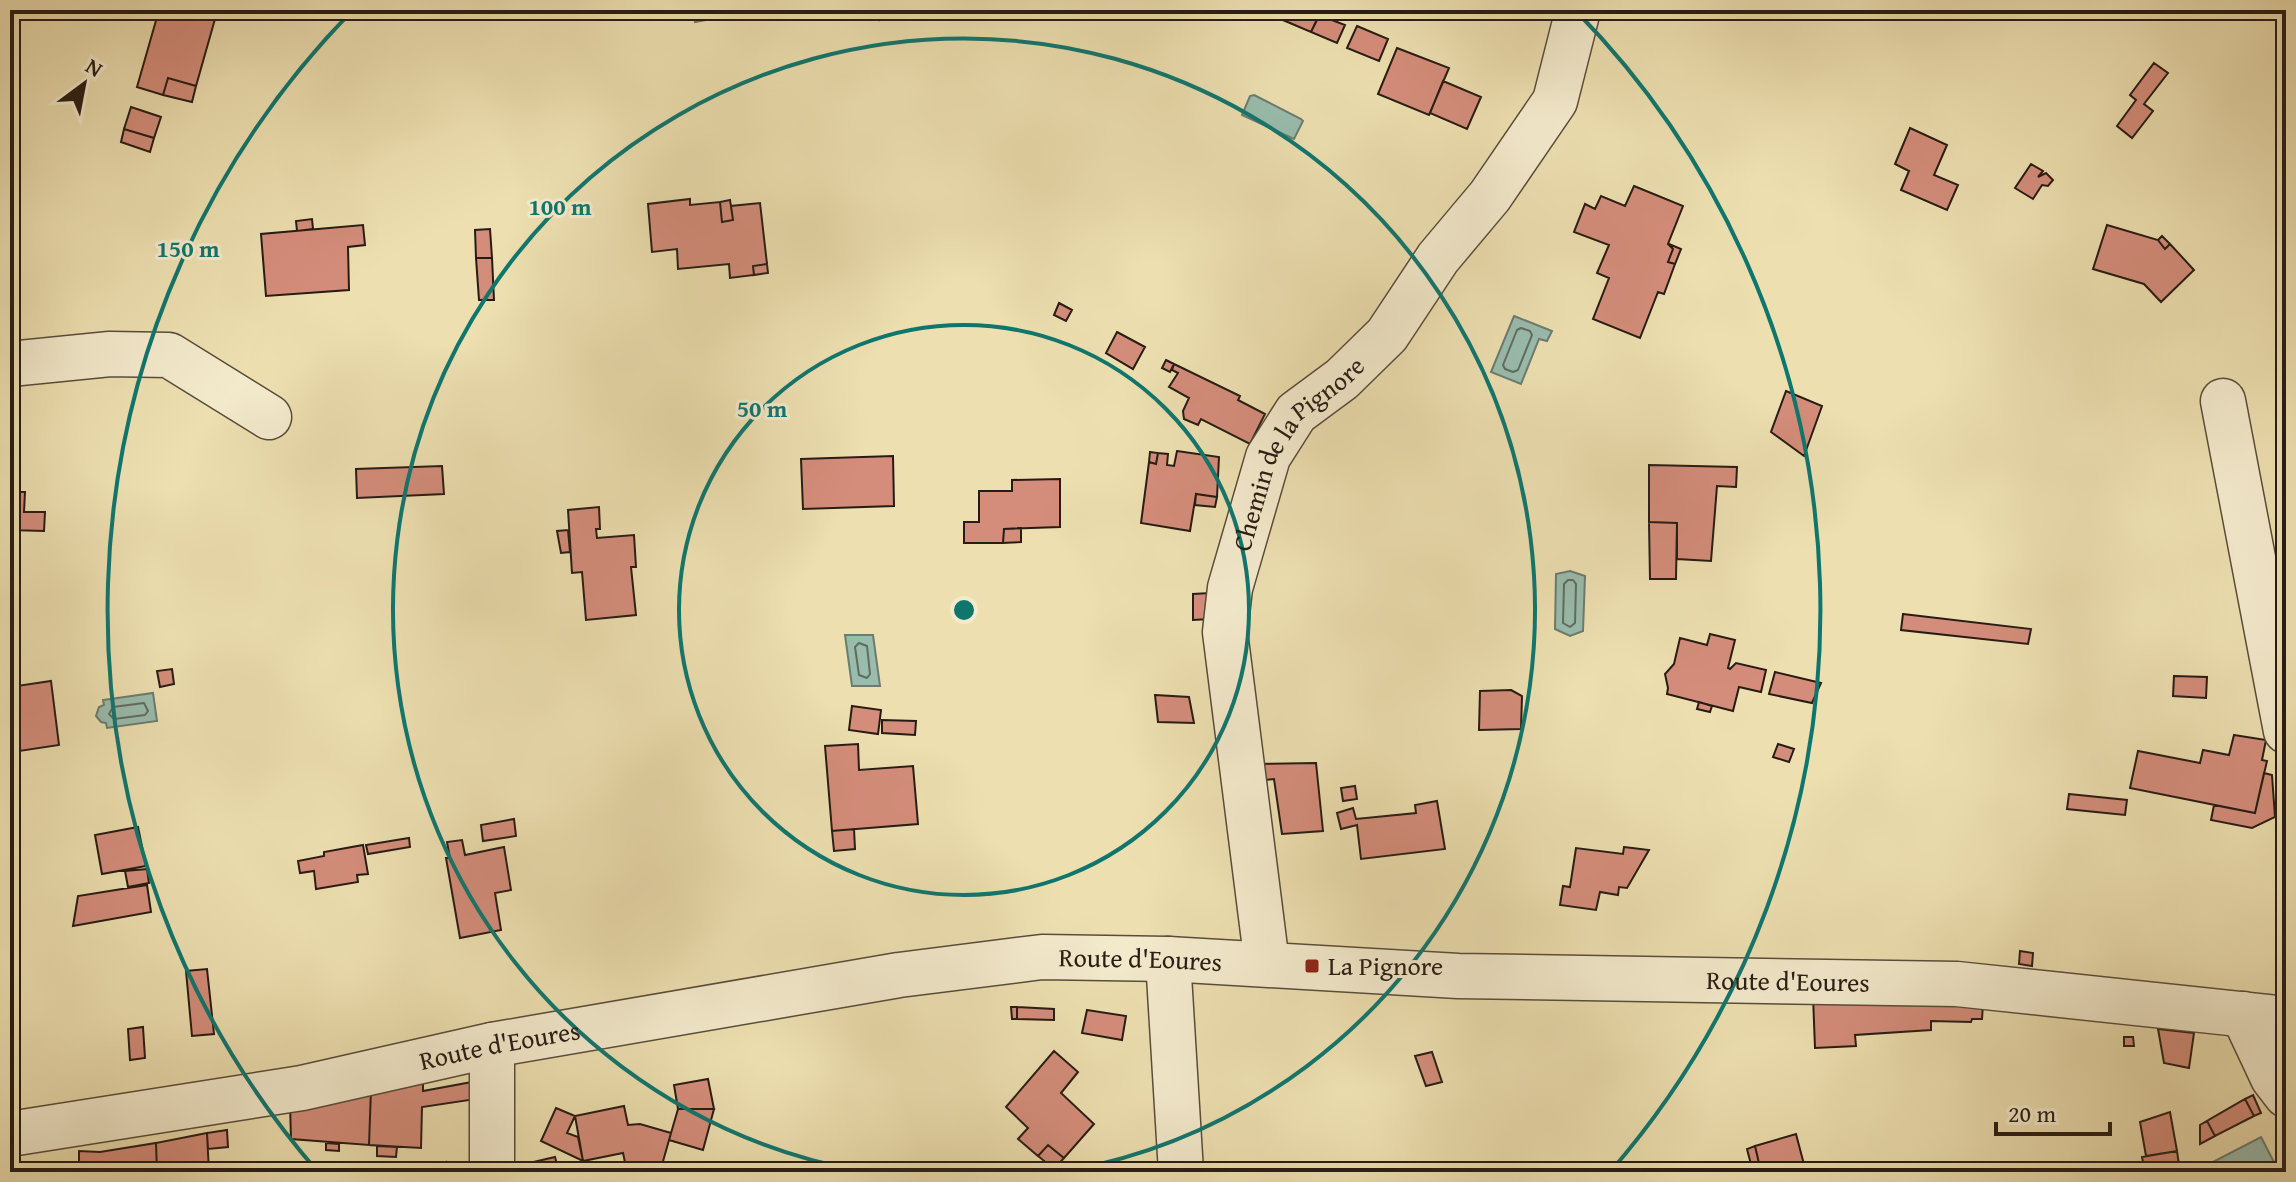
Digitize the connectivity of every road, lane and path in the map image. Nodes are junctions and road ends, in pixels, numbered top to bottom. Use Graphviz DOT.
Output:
graph roads {
  1 [pos="1578,10"];
  2 [pos="10,364"];
  3 [pos="2223,401"];
  4 [pos="269,417"];
  5 [pos="2286,731"];
  6 [pos="1168,959"];
  7 [pos="1267,964"];
  8 [pos="2243,1014"];
  9 [pos="2286,1019"];
  10 [pos="492,1045"];
  11 [pos="2286,1095"];
  12 [pos="10,1134"];
  13 [pos="492,1172"];
  14 [pos="1181,1172"];
  1 -- 7 [label="street, Chemin de la Pignore"];
  2 -- 4 [label="street"];
  3 -- 5 [label="street"];
  6 -- 7 [label="street, Route d'Eoures"];
  6 -- 10 [label="street, Route d'Eoures"];
  6 -- 14 [label="street"];
  7 -- 8 [label="street, Route d'Eoures"];
  8 -- 9 [label="street, Route d'Eoures"];
  8 -- 11 [label="street"];
  10 -- 12 [label="street, Route d'Eoures"];
  10 -- 13 [label="street"];
}
